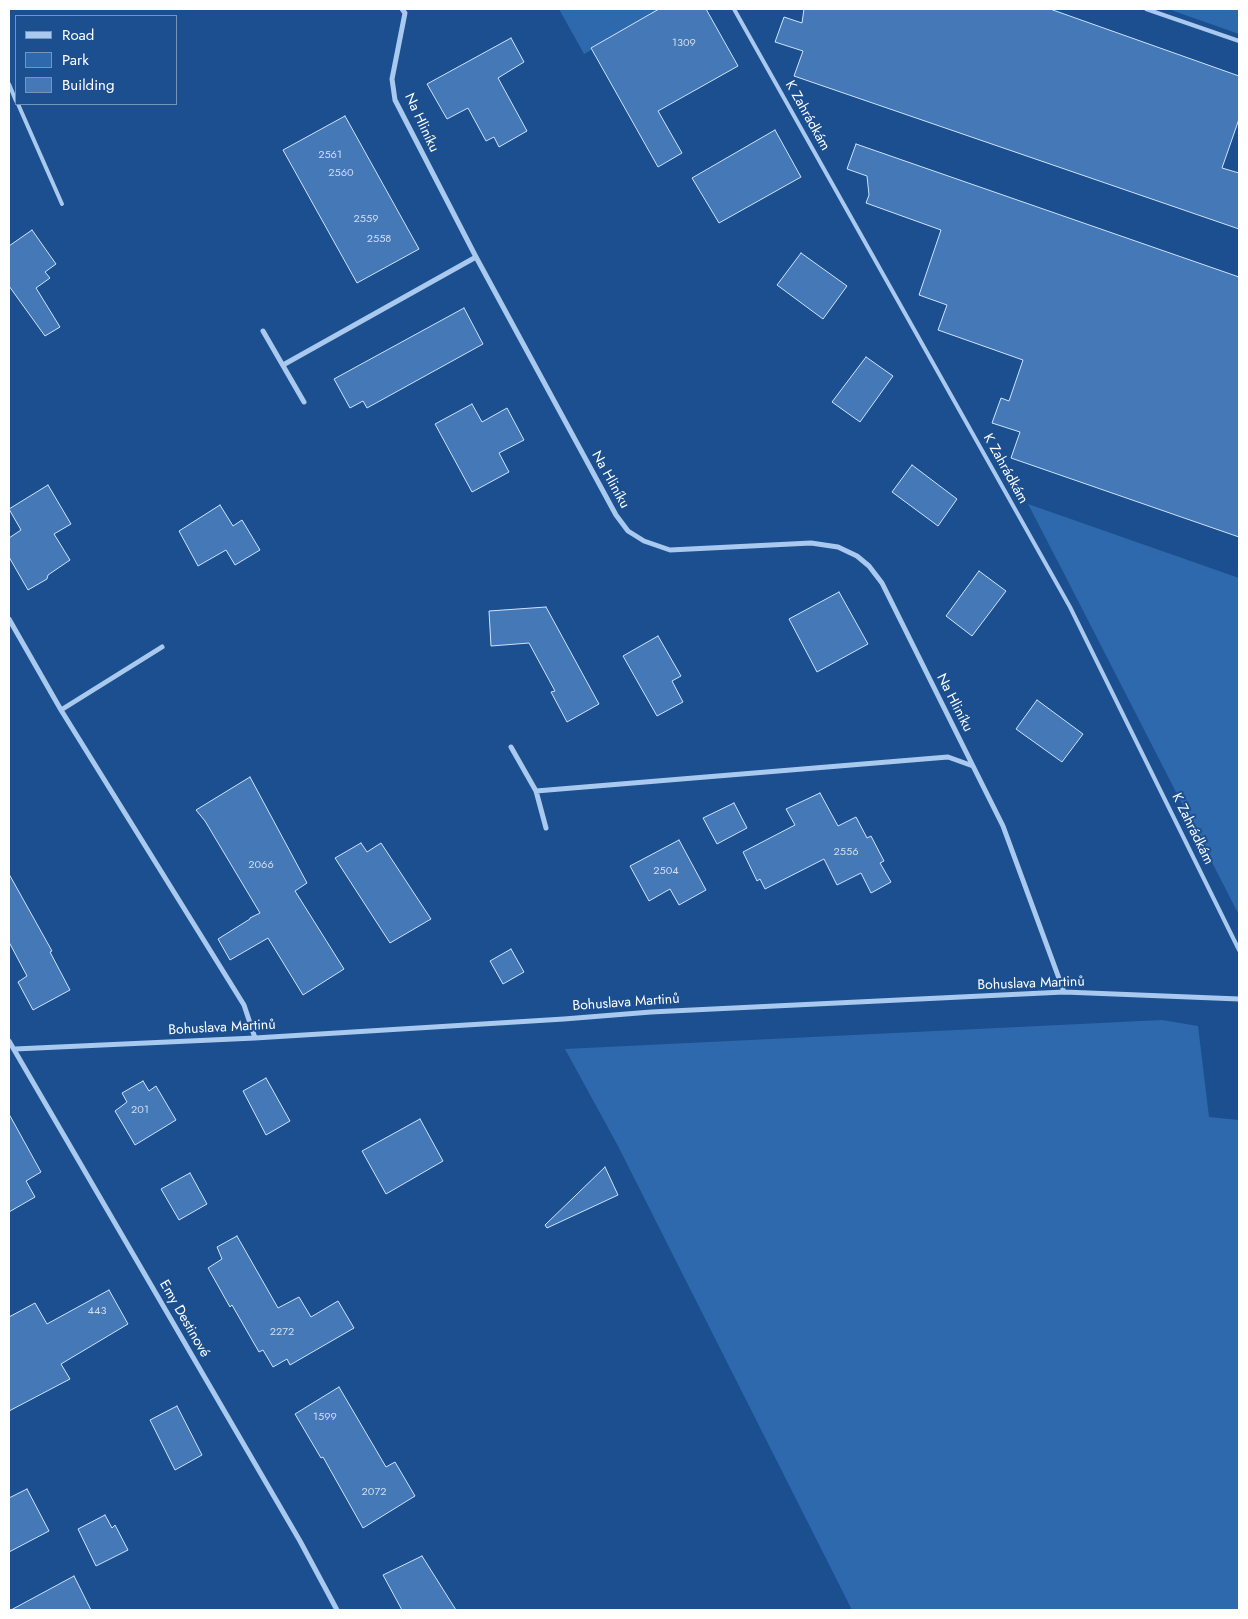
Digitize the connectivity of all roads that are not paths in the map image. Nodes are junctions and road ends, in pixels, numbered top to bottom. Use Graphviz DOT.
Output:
graph roads {
  1 [pos="402,9"];
  2 [pos="734,9"];
  3 [pos="1146,9"];
  4 [pos="1239,41"];
  5 [pos="9,84"];
  6 [pos="15,98"];
  7 [pos="18,105"];
  8 [pos="62,204"];
  9 [pos="476,258"];
  10 [pos="263,330"];
  11 [pos="283,365"];
  12 [pos="304,402"];
  13 [pos="9,619"];
  14 [pos="162,647"];
  15 [pos="61,710"];
  16 [pos="511,747"];
  17 [pos="973,766"];
  18 [pos="536,791"];
  19 [pos="546,828"];
  20 [pos="1239,950"];
  21 [pos="1064,992"];
  22 [pos="1239,999"];
  23 [pos="255,1038"];
  24 [pos="9,1041"];
  25 [pos="15,1050"];
  26 [pos="337,1610"];
  1 -- 9 [label="street, Na Hliníku"];
  2 -- 20 [label="lane, K Zahrádkám"];
  3 -- 4 [label="lane"];
  5 -- 6 [label="lane"];
  7 -- 8 [label="lane"];
  9 -- 11 [label="street"];
  9 -- 17 [label="street, Na Hliníku"];
  10 -- 11 [label="street"];
  11 -- 12 [label="street"];
  13 -- 15 [label="street"];
  14 -- 15 [label="street"];
  15 -- 23 [label="street"];
  16 -- 18 [label="street"];
  17 -- 18 [label="street"];
  17 -- 21 [label="street, Na Hliníku"];
  18 -- 19 [label="street"];
  21 -- 22 [label="street, Bohuslava Martinů"];
  21 -- 23 [label="street, Bohuslava Martinů"];
  23 -- 25 [label="street, Bohuslava Martinů"];
  24 -- 25 [label="street, Emy Destinové"];
  25 -- 26 [label="street, Emy Destinové"];
}
